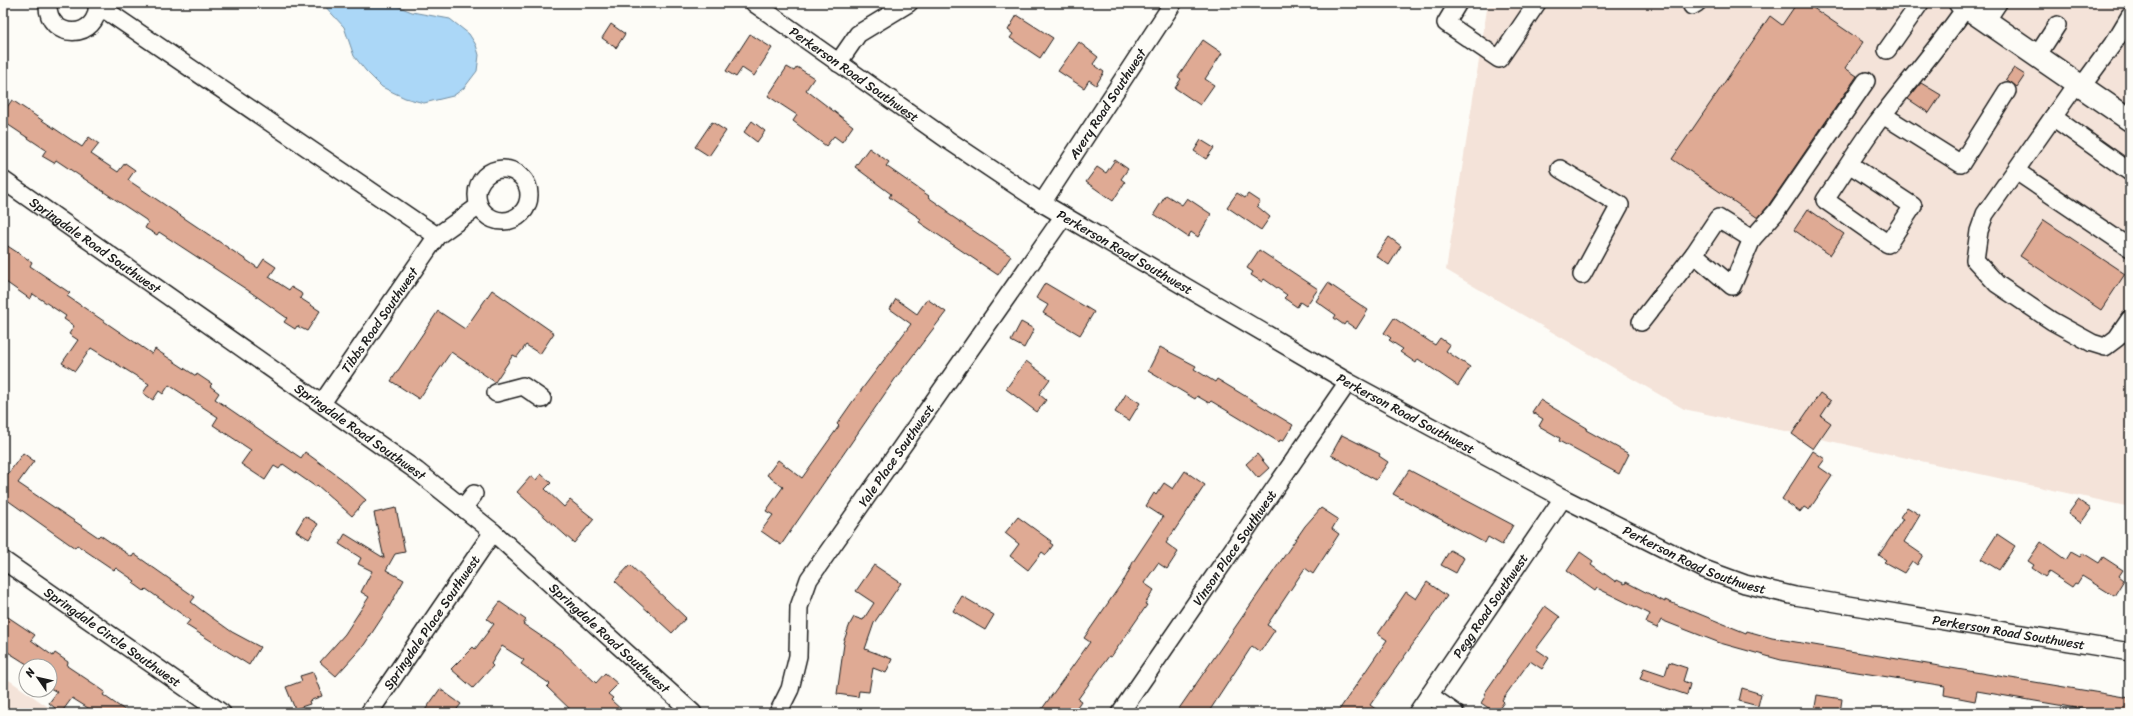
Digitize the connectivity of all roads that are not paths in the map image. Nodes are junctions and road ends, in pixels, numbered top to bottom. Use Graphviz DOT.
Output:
graph roads {
  1 [pos="48,3"];
  2 [pos="754,3"];
  3 [pos="910,3"];
  4 [pos="1173,3"];
  5 [pos="1458,3"];
  6 [pos="1537,3"];
  7 [pos="1920,3"];
  8 [pos="1998,3"];
  9 [pos="97,4"];
  10 [pos="1963,5"];
  11 [pos="2130,16"];
  12 [pos="1986,21"];
  13 [pos="2057,25"];
  14 [pos="1887,50"];
  15 [pos="2037,56"];
  16 [pos="838,63"];
  17 [pos="1866,81"];
  18 [pos="2079,85"];
  19 [pos="2007,91"];
  20 [pos="1883,115"];
  21 [pos="2053,117"];
  22 [pos="2130,120"];
  23 [pos="1849,164"];
  24 [pos="1560,169"];
  25 [pos="2016,171"];
  26 [pos="2130,172"];
  27 [pos="3,180"];
  28 [pos="1042,203"];
  29 [pos="479,206"];
  30 [pos="1063,216"];
  31 [pos="437,236"];
  32 [pos="1752,239"];
  33 [pos="2130,248"];
  34 [pos="1694,254"];
  35 [pos="1582,275"];
  36 [pos="2130,319"];
  37 [pos="1642,322"];
  38 [pos="1348,382"];
  39 [pos="496,393"];
  40 [pos="542,399"];
  41 [pos="322,403"];
  42 [pos="474,494"];
  43 [pos="1563,498"];
  44 [pos="463,508"];
  45 [pos="493,532"];
  46 [pos="3,560"];
  47 [pos="2130,652"];
  48 [pos="1429,695"];
  49 [pos="222,713"];
  50 [pos="369,713"];
  51 [pos="693,713"];
  52 [pos="778,713"];
  53 [pos="1120,713"];
  54 [pos="1417,713"];
  55 [pos="1455,713"];
  1 -- 9 [label="street"];
  2 -- 16 [label="street, Perkerson Road Southwest"];
  3 -- 16 [label="street"];
  4 -- 28 [label="street, Avery Road Southwest"];
  5 -- 6 [label="street"];
  7 -- 14 [label="street"];
  8 -- 12 [label="street"];
  9 -- 31 [label="street"];
  10 -- 12 [label="main road"];
  10 -- 20 [label="street"];
  11 -- 18 [label="street"];
  12 -- 15 [label="main road"];
  13 -- 15 [label="street"];
  15 -- 18 [label="main road"];
  16 -- 28 [label="street, Perkerson Road Southwest"];
  17 -- 32 [label="street"];
  18 -- 21 [label="street"];
  18 -- 22 [label="main road"];
  19 -- 20 [label="street"];
  20 -- 23 [label="street"];
  21 -- 25 [label="street"];
  21 -- 26 [label="street"];
  23 -- 23 [label="street"];
  24 -- 35 [label="street"];
  25 -- 33 [label="street"];
  25 -- 36 [label="street"];
  27 -- 41 [label="street, Springdale Road Southwest"];
  28 -- 30 [label="street, Perkerson Road Southwest"];
  29 -- 31 [label="street, Tibbs Road Southwest"];
  30 -- 38 [label="street, Perkerson Road Southwest"];
  30 -- 52 [label="street, Yale Place Southwest"];
  31 -- 41 [label="street, Tibbs Road Southwest"];
  32 -- 34 [label="street"];
  32 -- 34 [label="street"];
  34 -- 37 [label="street"];
  38 -- 43 [label="street, Perkerson Road Southwest"];
  38 -- 53 [label="street, Vinson Place Southwest"];
  39 -- 40 [label="street"];
  41 -- 44 [label="street, Springdale Road Southwest"];
  42 -- 44 [label="street"];
  43 -- 47 [label="street, Perkerson Road Southwest"];
  43 -- 48 [label="street, Pegg Road Southwest"];
  44 -- 45 [label="street, Springdale Road Southwest"];
  45 -- 50 [label="street, Springdale Place Southwest"];
  45 -- 51 [label="street, Springdale Road Southwest"];
  46 -- 49 [label="street, Springdale Circle Southwest"];
  48 -- 54 [label="street, Pegg Road Southwest"];
  48 -- 55 [label="street"];
}
